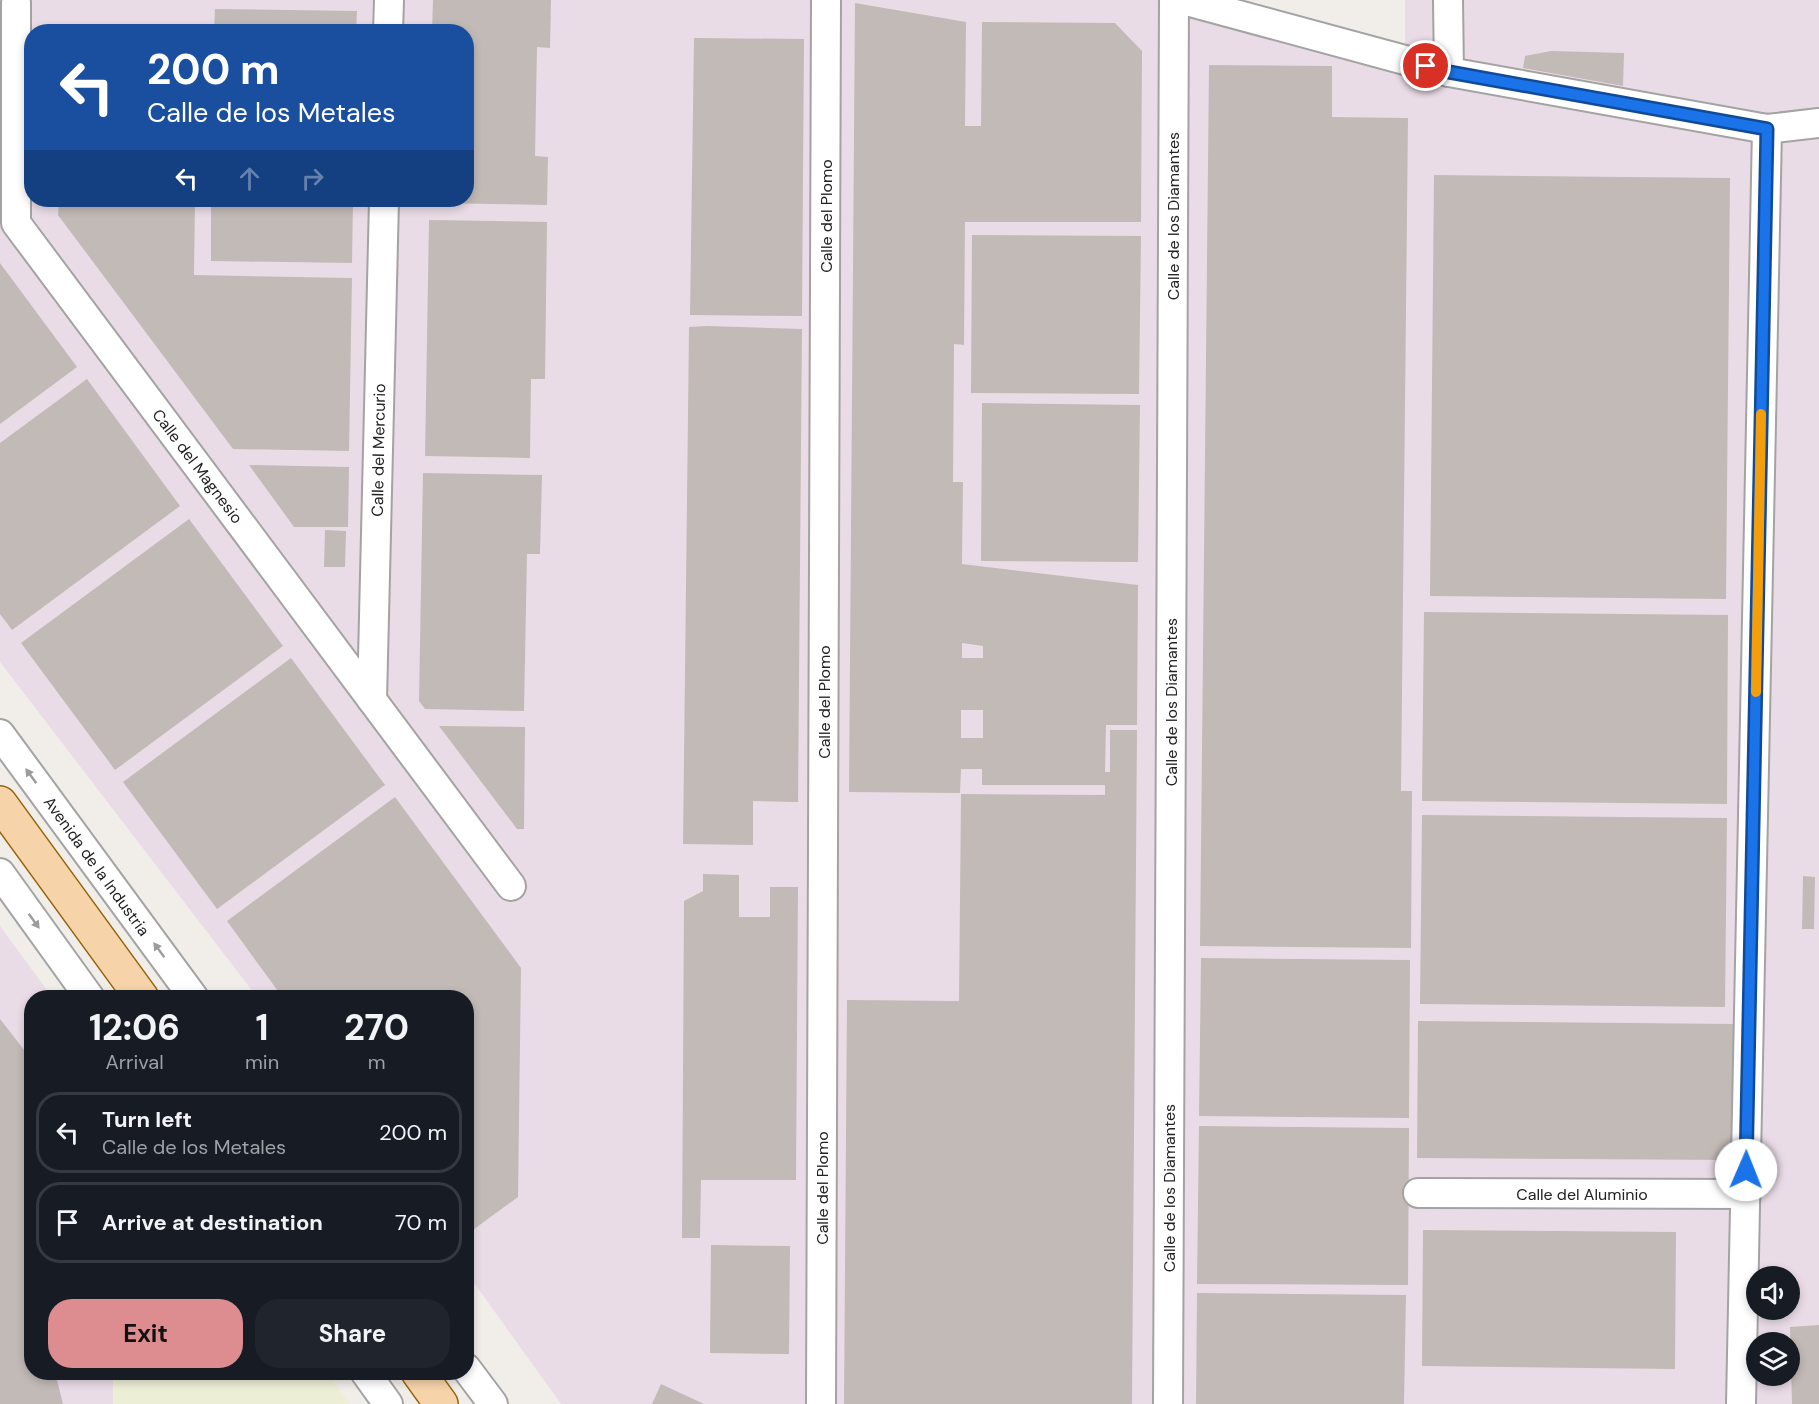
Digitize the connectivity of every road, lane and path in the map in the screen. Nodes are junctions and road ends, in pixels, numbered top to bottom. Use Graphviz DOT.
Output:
graph roads {
  1 [pos="389,0"];
  2 [pos="826,0"];
  3 [pos="1174,0"];
  4 [pos="1183,0"];
  5 [pos="1448,0"];
  6 [pos="17,2"];
  7 [pos="388,24"];
  8 [pos="1449,72"];
  9 [pos="1819,123"];
  10 [pos="1767,129"];
  11 [pos="384,207"];
  12 [pos="372,700"];
  13 [pos="0,734"];
  14 [pos="0,803"];
  15 [pos="0,873"];
  16 [pos="511,886"];
  17 [pos="84,990"];
  18 [pos="136,990"];
  19 [pos="188,990"];
  20 [pos="1418,1193"];
  21 [pos="1746,1194"];
  22 [pos="474,1379"];
  23 [pos="371,1380"];
  24 [pos="424,1380"];
  25 [pos="388,1404"];
  26 [pos="441,1404"];
  27 [pos="493,1404"];
  28 [pos="821,1404"];
  29 [pos="1168,1404"];
  30 [pos="1741,1404"];
  1 -- 7 [label="street"];
  2 -- 28 [label="street, Calle del Plomo"];
  3 -- 29 [label="street, Calle de los Diamantes"];
  4 -- 8 [label="street"];
  5 -- 8 [label="street"];
  6 -- 12 [label="street, Calle del Magnesio"];
  8 -- 10 [label="street"];
  9 -- 10 [label="street"];
  10 -- 21 [label="street"];
  11 -- 12 [label="street, Calle del Mercurio"];
  12 -- 16 [label="street, Calle del Magnesio"];
  19 -- 13 [label="street, Avenida de la Industria, one-way"];
  14 -- 18 [label="main road"];
  15 -- 17 [label="street, one-way"];
  20 -- 21 [label="street, Calle del Aluminio"];
  21 -- 30 [label="street"];
  22 -- 27 [label="street"];
  23 -- 25 [label="street"];
  24 -- 26 [label="main road"];
}
